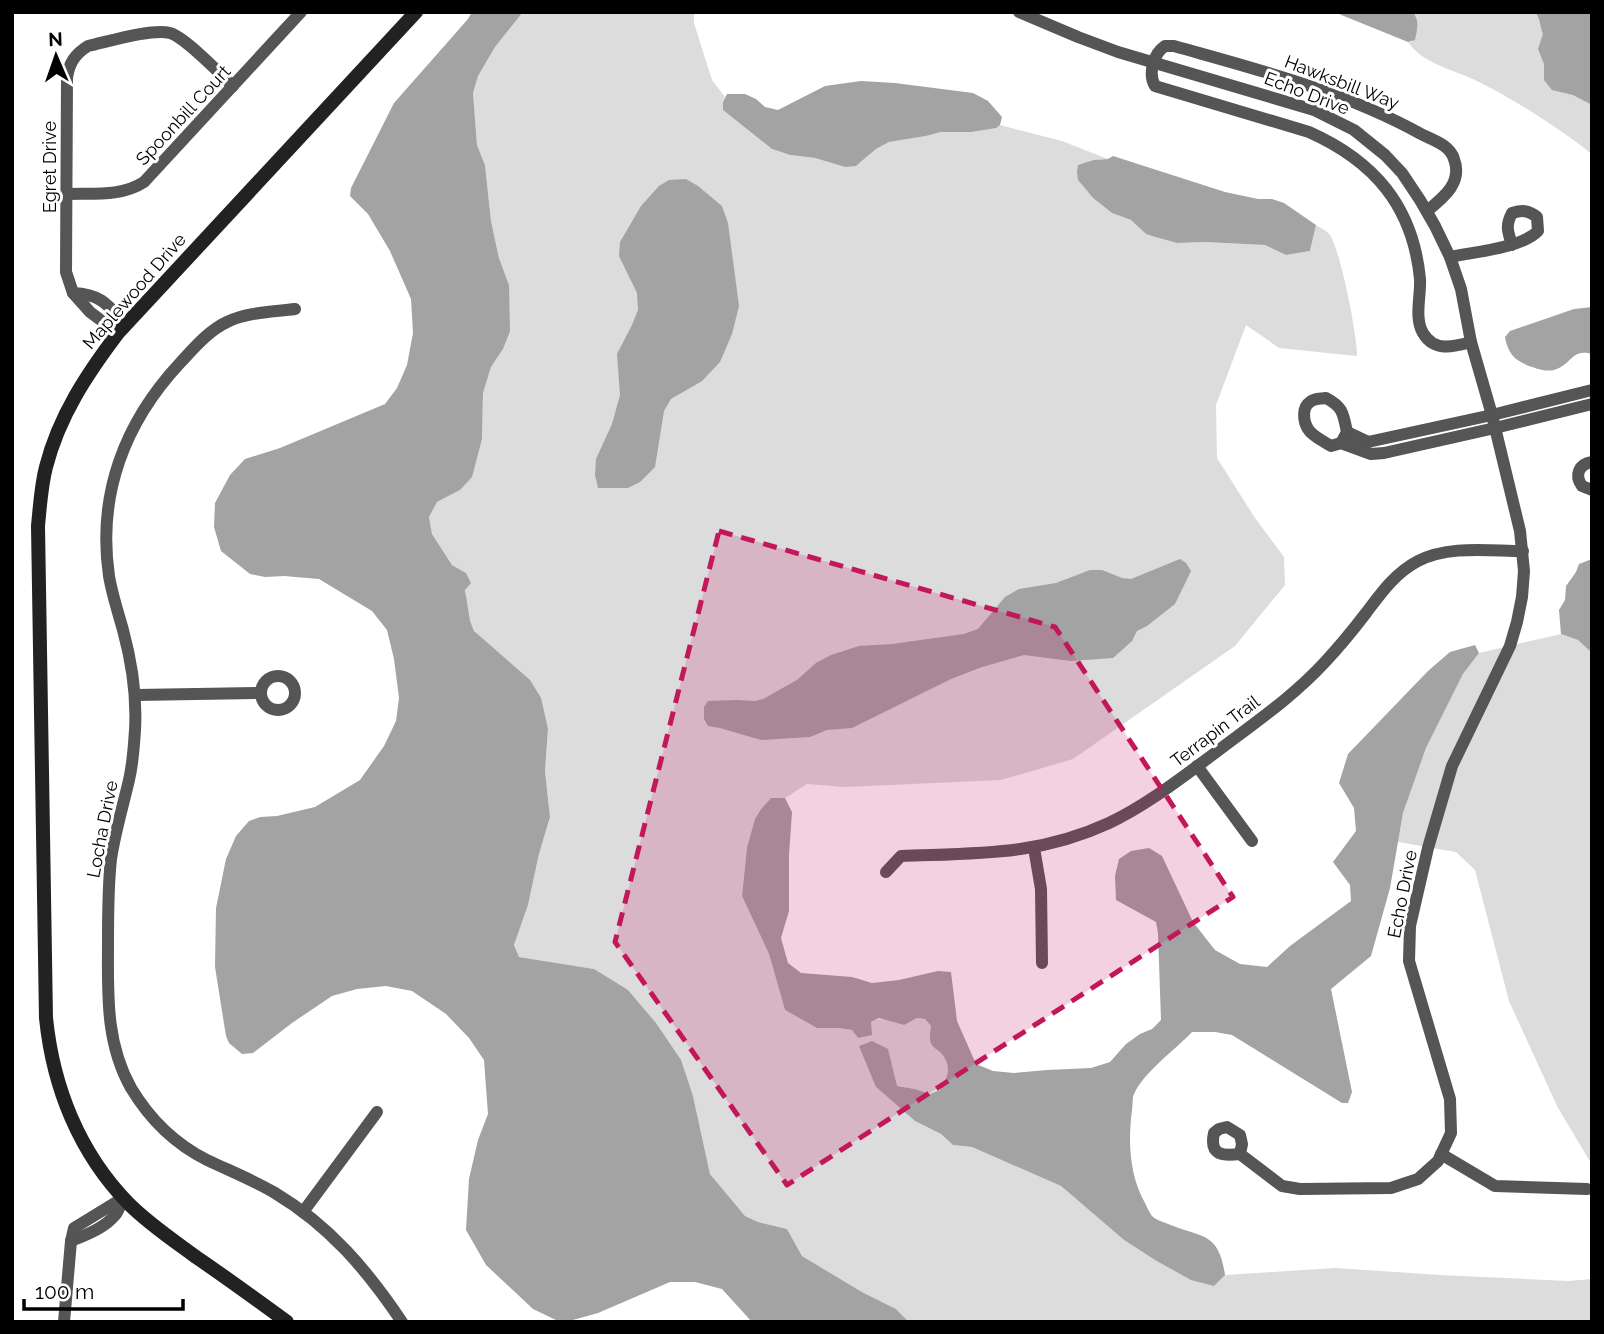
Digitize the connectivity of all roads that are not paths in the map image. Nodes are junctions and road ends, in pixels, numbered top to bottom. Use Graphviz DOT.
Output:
graph roads {
  1 [pos="301,12"];
  2 [pos="416,12"];
  3 [pos="1019,12"];
  4 [pos="1154,62"];
  5 [pos="233,86"];
  6 [pos="67,194"];
  7 [pos="1427,212"];
  8 [pos="1512,245"];
  9 [pos="1450,257"];
  10 [pos="295,309"];
  11 [pos="121,329"];
  12 [pos="1471,342"];
  13 [pos="1592,390"];
  14 [pos="1592,404"];
  15 [pos="1493,422"];
  16 [pos="1344,438"];
  17 [pos="1592,462"];
  18 [pos="1592,490"];
  19 [pos="1523,551"];
  20 [pos="261,693"];
  21 [pos="136,695"];
  22 [pos="1197,766"];
  23 [pos="1252,841"];
  24 [pos="1034,848"];
  25 [pos="886,872"];
  26 [pos="1042,963"];
  27 [pos="377,1112"];
  28 [pos="1240,1154"];
  29 [pos="1441,1154"];
  30 [pos="1587,1189"];
  31 [pos="124,1198"];
  32 [pos="303,1212"];
  33 [pos="64,1322"];
  34 [pos="287,1322"];
  35 [pos="402,1322"];
  1 -- 5 [label="street, Spoonbill Court"];
  2 -- 11 [label="street, Maplewood Drive"];
  3 -- 4 [label="street, Echo Drive"];
  4 -- 7 [label="street, Echo Drive"];
  4 -- 7 [label="street, Hawksbill Way"];
  4 -- 12 [label="street"];
  5 -- 6 [label="street, Spoonbill Court"];
  5 -- 6 [label="street, Egret Drive"];
  6 -- 11 [label="street, Egret Drive"];
  7 -- 9 [label="street, Echo Drive"];
  8 -- 9 [label="street"];
  9 -- 12 [label="street, Echo Drive"];
  10 -- 21 [label="street, Locha Drive"];
  11 -- 31 [label="street, Maplewood Drive"];
  12 -- 15 [label="street, Echo Drive"];
  13 -- 15 [label="street"];
  14 -- 15 [label="street"];
  15 -- 16 [label="street"];
  15 -- 19 [label="street, Echo Drive"];
  17 -- 18 [label="street"];
  19 -- 22 [label="street, Terrapin Trail"];
  19 -- 29 [label="street, Echo Drive"];
  20 -- 21 [label="street"];
  21 -- 32 [label="street, Locha Drive"];
  22 -- 23 [label="street"];
  22 -- 24 [label="street, Terrapin Trail"];
  24 -- 25 [label="street, Terrapin Trail"];
  24 -- 26 [label="street"];
  27 -- 32 [label="street"];
  28 -- 29 [label="street, Echo Drive"];
  29 -- 30 [label="street"];
  31 -- 33 [label="street"];
  31 -- 34 [label="street, Maplewood Drive"];
  32 -- 35 [label="street, Locha Drive"];
}
